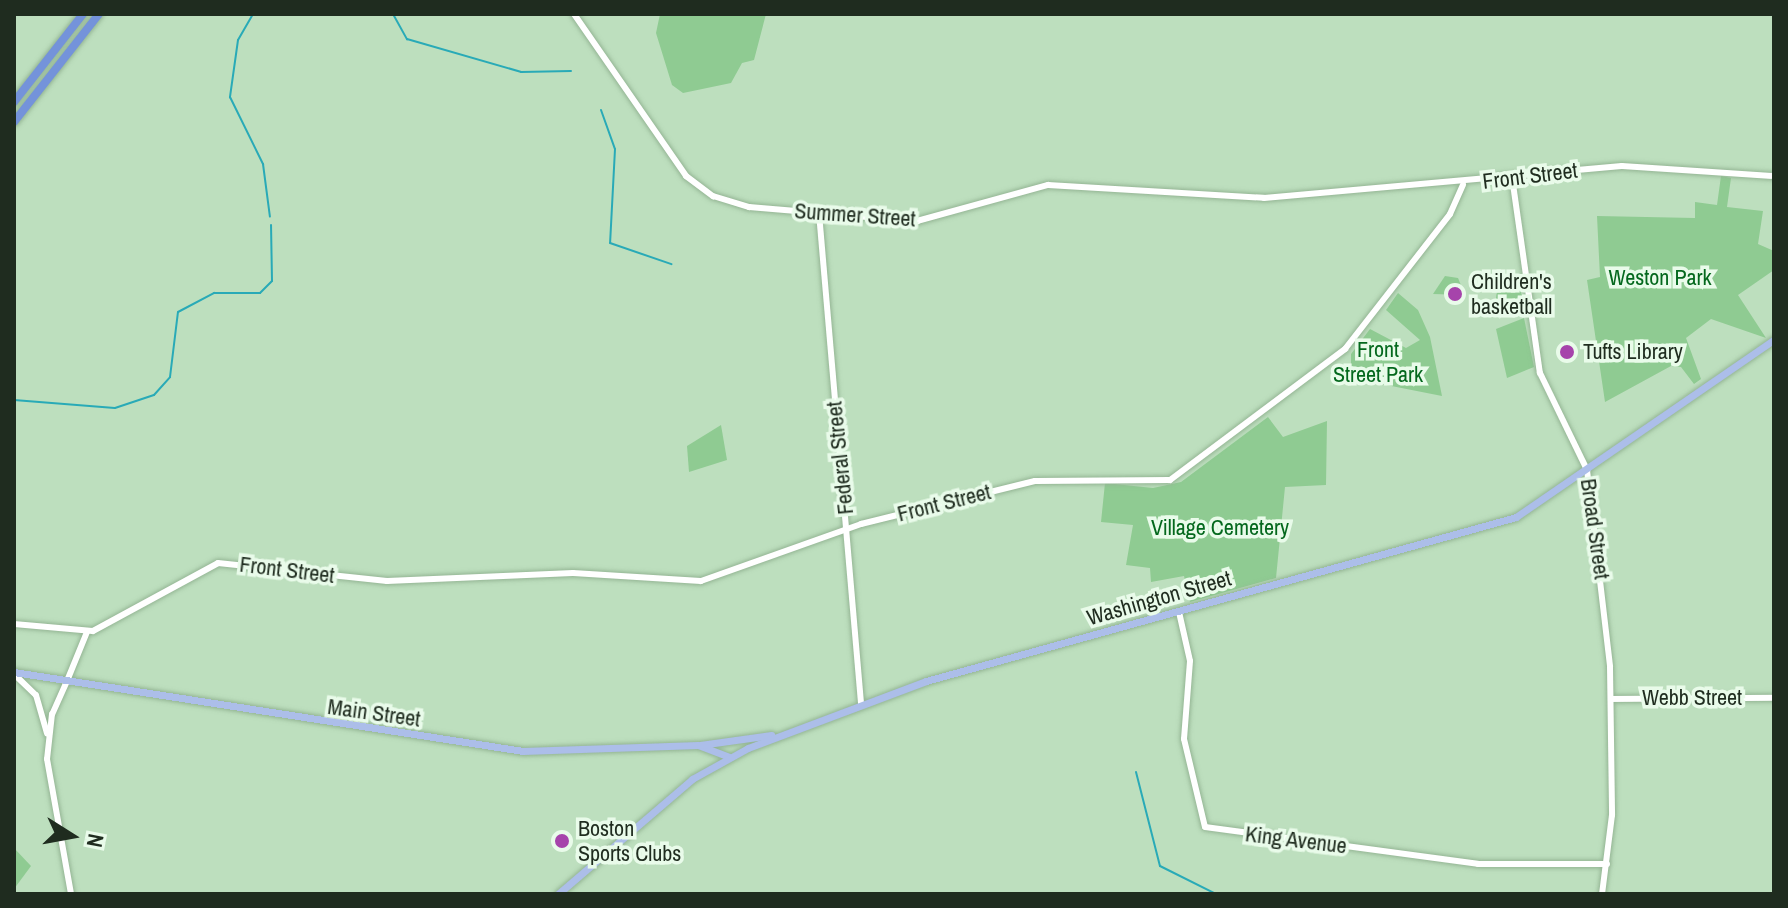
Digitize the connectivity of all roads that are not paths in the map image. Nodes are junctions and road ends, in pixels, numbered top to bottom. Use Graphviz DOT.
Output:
graph roads {
  1 [pos="83,14"];
  2 [pos="99,14"];
  3 [pos="574,14"];
  4 [pos="14,102"];
  5 [pos="14,122"];
  6 [pos="1774,176"];
  7 [pos="1512,177"];
  8 [pos="1463,185"];
  9 [pos="819,213"];
  10 [pos="1774,340"];
  11 [pos="1587,470"];
  12 [pos="846,529"];
  13 [pos="1179,612"];
  14 [pos="14,624"];
  15 [pos="87,632"];
  16 [pos="14,673"];
  17 [pos="67,681"];
  18 [pos="1774,698"];
  19 [pos="1611,699"];
  20 [pos="861,703"];
  21 [pos="785,732"];
  22 [pos="48,736"];
  23 [pos="715,742"];
  24 [pos="698,745"];
  25 [pos="731,756"];
  26 [pos="1607,864"];
  27 [pos="71,894"];
  28 [pos="558,894"];
  29 [pos="1602,894"];
  1 -- 4 [label="highway"];
  2 -- 5 [label="highway"];
  3 -- 9 [label="street, Summer Street"];
  6 -- 7 [label="street, Front Street"];
  7 -- 8 [label="street, Front Street"];
  7 -- 11 [label="street, Broad Street"];
  8 -- 9 [label="street, Summer Street"];
  8 -- 12 [label="street, Front Street"];
  9 -- 12 [label="street, Federal Street"];
  10 -- 11 [label="main road, Washington Street"];
  11 -- 13 [label="main road, Washington Street"];
  11 -- 19 [label="street, Broad Street"];
  12 -- 15 [label="street, Front Street"];
  12 -- 20 [label="street, Federal Street"];
  13 -- 20 [label="main road, Washington Street"];
  13 -- 26 [label="street, King Avenue"];
  14 -- 15 [label="street"];
  15 -- 17 [label="street"];
  16 -- 17 [label="main road, Main Street"];
  16 -- 22 [label="street"];
  17 -- 22 [label="street"];
  17 -- 24 [label="main road, Main Street"];
  18 -- 19 [label="street, Webb Street"];
  19 -- 26 [label="street, Broad Street"];
  20 -- 21 [label="main road, Washington Street"];
  21 -- 23 [label="main road"];
  21 -- 25 [label="main road, Washington Street"];
  22 -- 27 [label="street"];
  23 -- 24 [label="main road"];
  23 -- 25 [label="main road"];
  24 -- 25 [label="main road, Main Street"];
  25 -- 28 [label="main road, Washington Street"];
  26 -- 29 [label="street, Broad Street"];
}
